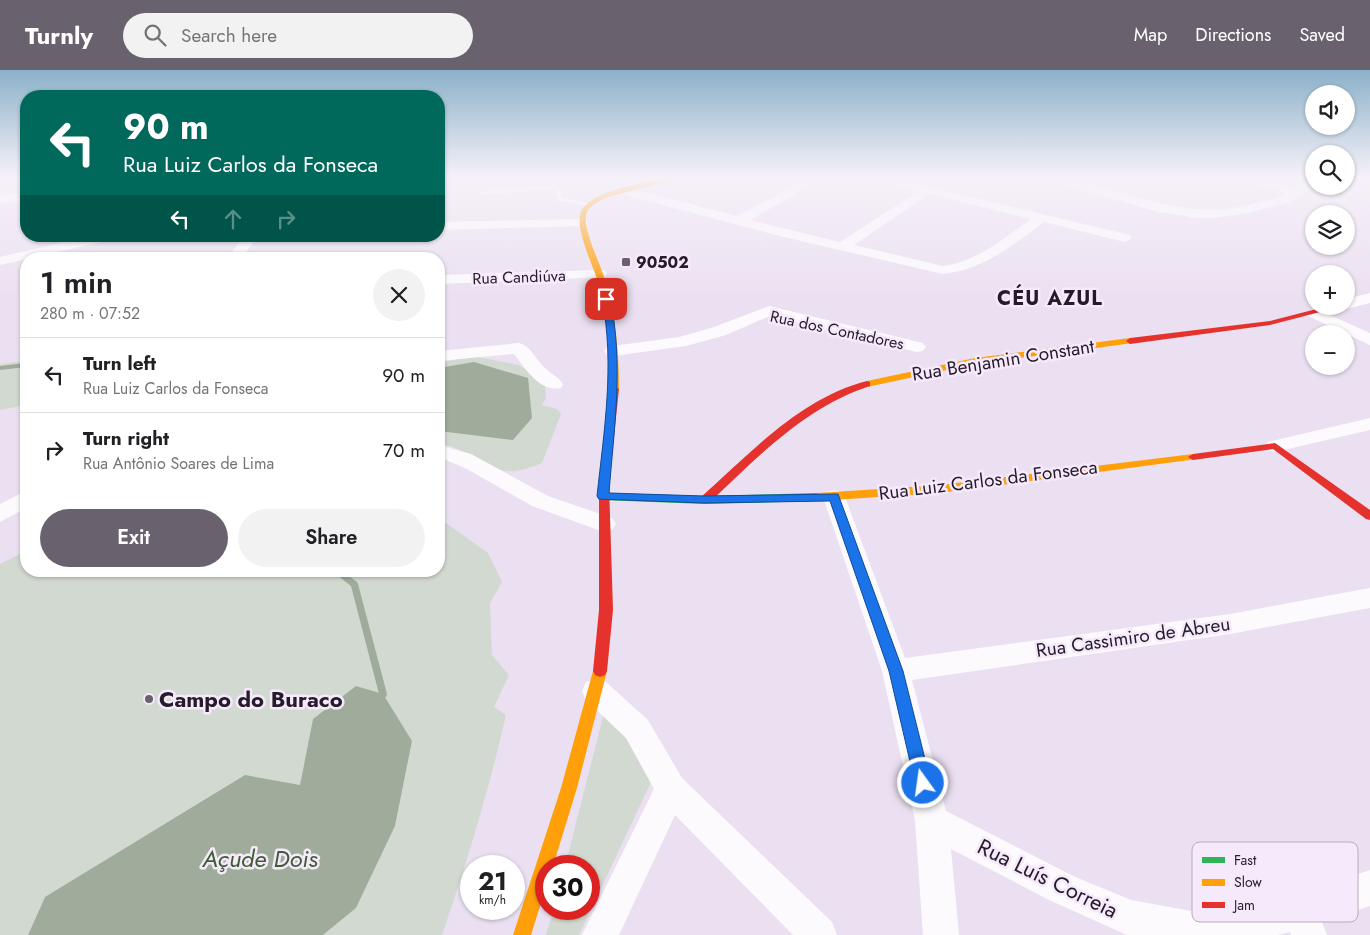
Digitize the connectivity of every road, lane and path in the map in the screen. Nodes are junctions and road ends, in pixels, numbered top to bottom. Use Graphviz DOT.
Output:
graph roads {
  1 [pos="582,216"];
  2 [pos="721,216"];
  3 [pos="747,216"];
  4 [pos="888,216"];
  5 [pos="1034,216"];
  6 [pos="1041,218"];
  7 [pos="738,221"];
  8 [pos="581,222"];
  9 [pos="445,226"];
  10 [pos="1126,238"];
  11 [pos="84,242"];
  12 [pos="842,247"];
  13 [pos="40,252"];
  14 [pos="20,256"];
  15 [pos="0,261"];
  16 [pos="600,274"];
  17 [pos="445,280"];
  18 [pos="1370,298"];
  19 [pos="1355,302"];
  20 [pos="1305,314"];
  21 [pos="1320,315"];
  22 [pos="1370,340"];
  23 [pos="917,347"];
  24 [pos="613,351"];
  25 [pos="445,356"];
  26 [pos="554,384"];
  27 [pos="1370,424"];
  28 [pos="1275,446"];
  29 [pos="445,451"];
  30 [pos="603,496"];
  31 [pos="834,497"];
  32 [pos="704,500"];
  33 [pos="20,502"];
  34 [pos="0,514"];
  35 [pos="1370,516"];
  36 [pos="604,524"];
  37 [pos="1370,598"];
  38 [pos="896,671"];
  39 [pos="596,691"];
  40 [pos="671,789"];
  41 [pos="932,820"];
  42 [pos="1370,888"];
  43 [pos="1358,894"];
  44 [pos="1305,923"];
  45 [pos="522,935"];
  46 [pos="600,935"];
  47 [pos="819,935"];
  48 [pos="941,935"];
  1 -- 8 [label="street"];
  2 -- 7 [label="street"];
  3 -- 7 [label="street"];
  4 -- 12 [label="street"];
  5 -- 6 [label="street"];
  6 -- 10 [label="street"];
  6 -- 12 [label="street"];
  7 -- 12 [label="street"];
  8 -- 9 [label="street"];
  8 -- 16 [label="street"];
  11 -- 13 [label="street"];
  14 -- 15 [label="street"];
  16 -- 17 [label="street, Rua Candiúva"];
  16 -- 24 [label="street"];
  18 -- 19 [label="street"];
  20 -- 32 [label="street, Rua Benjamin Constant"];
  21 -- 22 [label="street"];
  23 -- 24 [label="street, Rua dos Contadores"];
  24 -- 30 [label="street"];
  25 -- 26 [label="street"];
  27 -- 28 [label="street, Rua Luiz Carlos da Fonseca"];
  28 -- 31 [label="street, Rua Luiz Carlos da Fonseca"];
  28 -- 35 [label="street"];
  29 -- 36 [label="street"];
  30 -- 32 [label="street, Rua Luiz Carlos da Fonseca"];
  30 -- 36 [label="street"];
  31 -- 32 [label="street, Rua Luiz Carlos da Fonseca"];
  31 -- 38 [label="street"];
  33 -- 34 [label="street"];
  36 -- 39 [label="street"];
  37 -- 38 [label="street, Rua Cassimiro de Abreu"];
  38 -- 41 [label="street"];
  39 -- 40 [label="street"];
  39 -- 45 [label="street"];
  40 -- 46 [label="street"];
  40 -- 47 [label="street"];
  41 -- 44 [label="street, Rua Luís Correia"];
  41 -- 48 [label="street"];
  42 -- 43 [label="street, Rua Luís Correia"];
}
